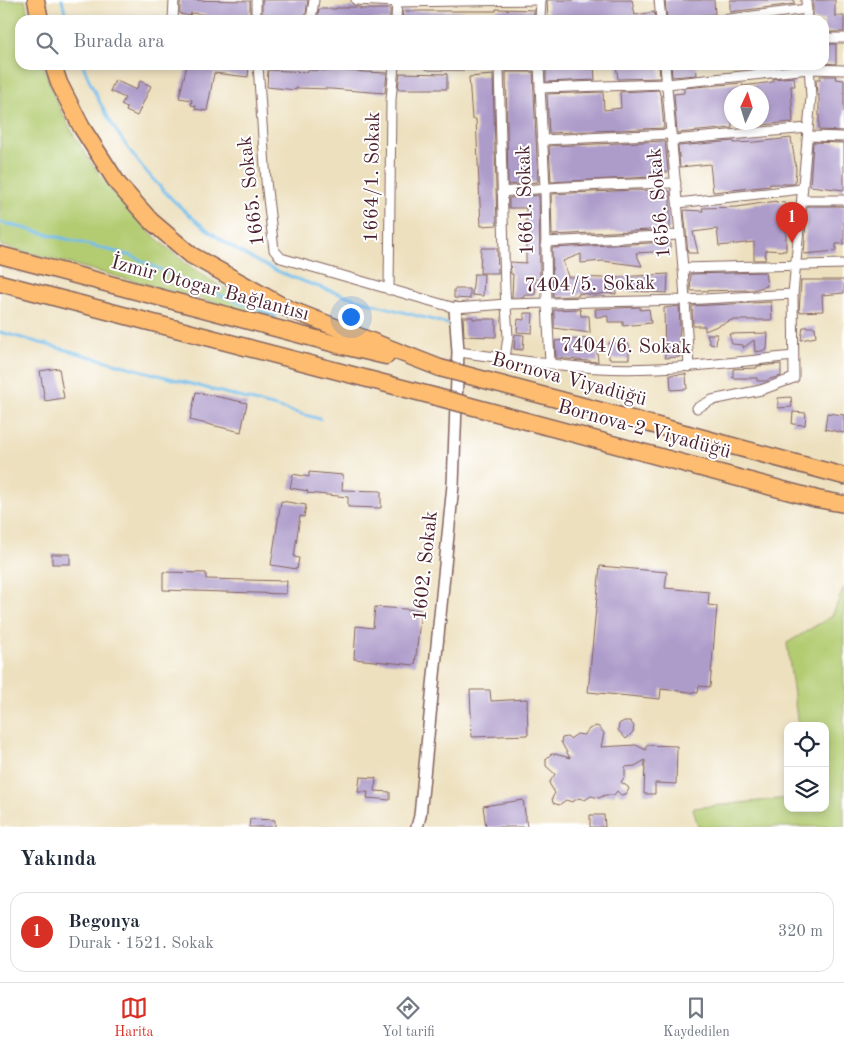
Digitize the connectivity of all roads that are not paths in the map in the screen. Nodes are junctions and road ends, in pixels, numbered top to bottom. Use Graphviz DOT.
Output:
graph roads {
  1 [pos="36,0"];
  2 [pos="174,0"];
  3 [pos="256,0"];
  4 [pos="314,0"];
  5 [pos="356,0"];
  6 [pos="541,0"];
  7 [pos="659,0"];
  8 [pos="397,1"];
  9 [pos="806,4"];
  10 [pos="39,15"];
  11 [pos="173,15"];
  12 [pos="256,15"];
  13 [pos="312,15"];
  14 [pos="396,15"];
  15 [pos="540,15"];
  16 [pos="661,15"];
  17 [pos="748,15"];
  18 [pos="829,38"];
  19 [pos="844,38"];
  20 [pos="829,69"];
  21 [pos="55,70"];
  22 [pos="258,70"];
  23 [pos="394,70"];
  24 [pos="499,70"];
  25 [pos="539,70"];
  26 [pos="666,70"];
  27 [pos="784,70"];
  28 [pos="809,70"];
  29 [pos="844,70"];
  30 [pos="667,84"];
  31 [pos="540,88"];
  32 [pos="808,132"];
  33 [pos="672,137"];
  34 [pos="844,137"];
  35 [pos="542,140"];
  36 [pos="676,184"];
  37 [pos="545,188"];
  38 [pos="802,189"];
  39 [pos="502,192"];
  40 [pos="802,200"];
  41 [pos="844,200"];
  42 [pos="678,203"];
  43 [pos="680,235"];
  44 [pos="546,242"];
  45 [pos="0,255"];
  46 [pos="844,264"];
  47 [pos="795,266"];
  48 [pos="683,268"];
  49 [pos="0,283"];
  50 [pos="389,290"];
  51 [pos="793,294"];
  52 [pos="685,300"];
  53 [pos="506,304"];
  54 [pos="546,304"];
  55 [pos="455,308"];
  56 [pos="458,352"];
  57 [pos="793,356"];
  58 [pos="505,358"];
  59 [pos="550,364"];
  60 [pos="440,368"];
  61 [pos="689,368"];
  62 [pos="697,408"];
  63 [pos="688,434"];
  64 [pos="844,476"];
  65 [pos="844,504"];
  66 [pos="417,827"];
  1 -- 10 [label="highway"];
  2 -- 11 [label="street"];
  3 -- 12 [label="street"];
  4 -- 13 [label="street"];
  5 -- 8 [label="street"];
  6 -- 8 [label="street"];
  6 -- 15 [label="street"];
  7 -- 16 [label="street"];
  8 -- 14 [label="street"];
  9 -- 17 [label="street"];
  18 -- 19 [label="street"];
  20 -- 29 [label="street"];
  21 -- 60 [label="highway"];
  22 -- 50 [label="street, 1665. Sokak"];
  23 -- 50 [label="street, 1664/1. Sokak"];
  24 -- 39 [label="street"];
  25 -- 31 [label="street, 1661. Sokak"];
  26 -- 30 [label="street, 1656. Sokak"];
  27 -- 30 [label="street"];
  28 -- 32 [label="street"];
  30 -- 31 [label="street"];
  30 -- 33 [label="street, 1656. Sokak"];
  31 -- 35 [label="street, 1661. Sokak"];
  32 -- 33 [label="street"];
  32 -- 34 [label="street"];
  32 -- 38 [label="street"];
  33 -- 35 [label="street"];
  33 -- 36 [label="street, 1656. Sokak"];
  35 -- 37 [label="street, 1661. Sokak"];
  36 -- 37 [label="street"];
  36 -- 42 [label="street, 1656. Sokak"];
  37 -- 39 [label="street"];
  37 -- 44 [label="street, 1661. Sokak"];
  38 -- 40 [label="street"];
  38 -- 42 [label="street"];
  39 -- 53 [label="street"];
  40 -- 41 [label="street"];
  40 -- 47 [label="street"];
  42 -- 43 [label="street, 1656. Sokak"];
  43 -- 44 [label="street"];
  43 -- 48 [label="street, 1656. Sokak"];
  44 -- 54 [label="street, 1661. Sokak"];
  45 -- 60 [label="highway, İzmir Otogar Bağlantısı"];
  46 -- 47 [label="street"];
  47 -- 48 [label="street"];
  47 -- 51 [label="street"];
  48 -- 52 [label="street, 1656. Sokak"];
  49 -- 65 [label="highway, Bornova-2 Viyadüğü, bridge"];
  50 -- 55 [label="street, 7404/5. Sokak"];
  51 -- 52 [label="street, 7404/5. Sokak"];
  51 -- 57 [label="street"];
  52 -- 54 [label="street, 7404/5. Sokak"];
  52 -- 61 [label="street, 1656. Sokak"];
  53 -- 54 [label="street, 7404/5. Sokak"];
  53 -- 55 [label="street, 7404/5. Sokak"];
  53 -- 58 [label="street"];
  54 -- 59 [label="street, 1661. Sokak"];
  55 -- 56 [label="street, 1602. Sokak"];
  56 -- 58 [label="street, 7404/6. Sokak"];
  56 -- 66 [label="street, 1602. Sokak"];
  57 -- 61 [label="street, 7404/6. Sokak"];
  57 -- 62 [label="street"];
  58 -- 59 [label="street, 7404/6. Sokak"];
  59 -- 61 [label="street, 7404/6. Sokak"];
  60 -- 63 [label="highway, Bornova Viyadüğü, bridge"];
  63 -- 64 [label="highway, Bornova-2 Viyadüğü"];
}
